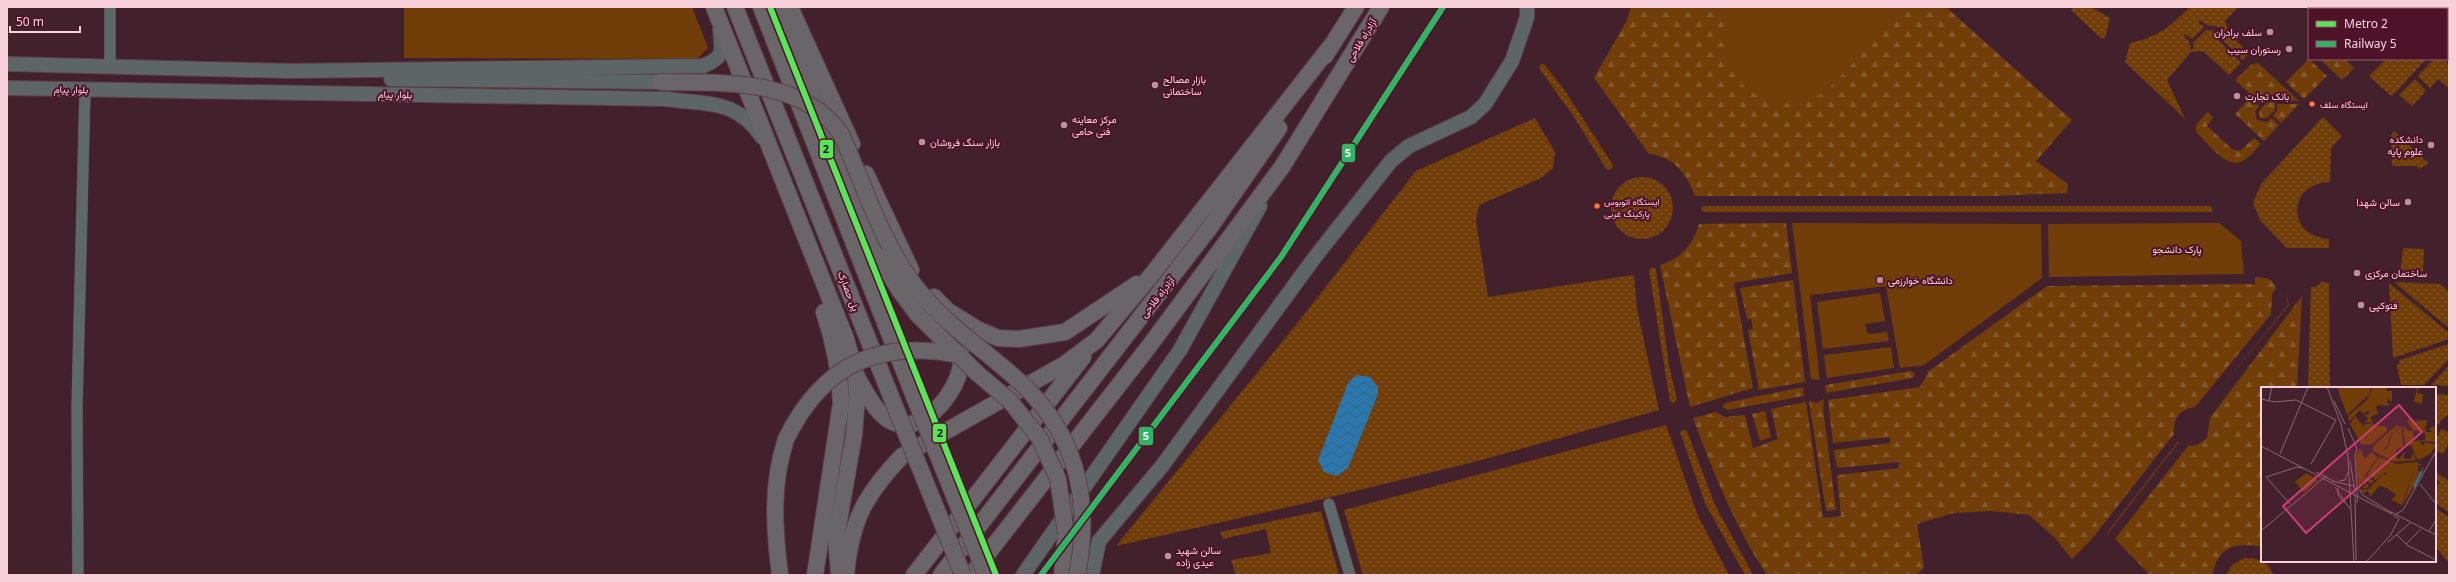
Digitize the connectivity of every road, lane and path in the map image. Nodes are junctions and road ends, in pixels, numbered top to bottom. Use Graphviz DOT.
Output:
graph roads {
  1 [pos="110,7"];
  2 [pos="714,7"];
  3 [pos="735,7"];
  4 [pos="760,7"];
  5 [pos="777,7"];
  6 [pos="790,7"];
  7 [pos="1356,7"];
  8 [pos="1381,7"];
  9 [pos="1527,7"];
  10 [pos="720,23"];
  11 [pos="1330,47"];
  12 [pos="7,64"];
  13 [pos="110,65"];
  14 [pos="670,66"];
  15 [pos="703,66"];
  16 [pos="291,71"];
  17 [pos="660,82"];
  18 [pos="7,88"];
  19 [pos="85,89"];
  20 [pos="666,99"];
  21 [pos="707,105"];
  22 [pos="767,144"];
  23 [pos="1282,167"];
  24 [pos="1153,273"];
  25 [pos="822,280"];
  26 [pos="948,311"];
  27 [pos="1097,340"];
  28 [pos="1007,372"];
  29 [pos="856,375"];
  30 [pos="1328,504"];
  31 [pos="78,575"];
  32 [pos="780,575"];
  33 [pos="815,575"];
  34 [pos="840,575"];
  35 [pos="846,575"];
  36 [pos="914,575"];
  37 [pos="941,575"];
  38 [pos="963,575"];
  39 [pos="971,575"];
  40 [pos="986,575"];
  41 [pos="1023,575"];
  42 [pos="1062,575"];
  43 [pos="1077,575"];
  44 [pos="1092,575"];
  45 [pos="1350,575"];
  1 -- 13 [label="street"];
  2 -- 10 [label="highway"];
  3 -- 38 [label="highway, پل حصارک, bridge"];
  4 -- 40 [label="highway, bridge"];
  5 -- 42 [label="highway, bridge"];
  6 -- 26 [label="highway"];
  7 -- 11 [label="highway, آزادراه فلاحی"];
  8 -- 23 [label="highway, آزادراه فلاحی"];
  9 -- 44 [label="main road"];
  10 -- 15 [label="main road"];
  10 -- 22 [label="highway"];
  11 -- 24 [label="highway"];
  11 -- 37 [label="highway, آزادراه فلاحی"];
  12 -- 13 [label="main road"];
  13 -- 16 [label="main road"];
  14 -- 15 [label="main road"];
  14 -- 16 [label="main road"];
  14 -- 20 [label="main road"];
  15 -- 21 [label="main road"];
  16 -- 17 [label="main road"];
  17 -- 28 [label="highway, bridge"];
  18 -- 19 [label="main road, بلوار پیام"];
  19 -- 20 [label="main road, بلوار پیام"];
  19 -- 31 [label="street"];
  20 -- 21 [label="main road, بلوار پیام"];
  21 -- 22 [label="main road, بلوار پیام"];
  22 -- 25 [label="highway"];
  23 -- 39 [label="highway, آزادراه فلاحی"];
  23 -- 41 [label="main road"];
  24 -- 26 [label="highway"];
  24 -- 27 [label="highway"];
  25 -- 29 [label="highway"];
  25 -- 33 [label="highway"];
  26 -- 29 [label="highway"];
  27 -- 35 [label="highway"];
  27 -- 36 [label="highway"];
  28 -- 32 [label="highway, bridge"];
  28 -- 43 [label="highway, bridge"];
  29 -- 34 [label="highway"];
  30 -- 45 [label="street"];
}
